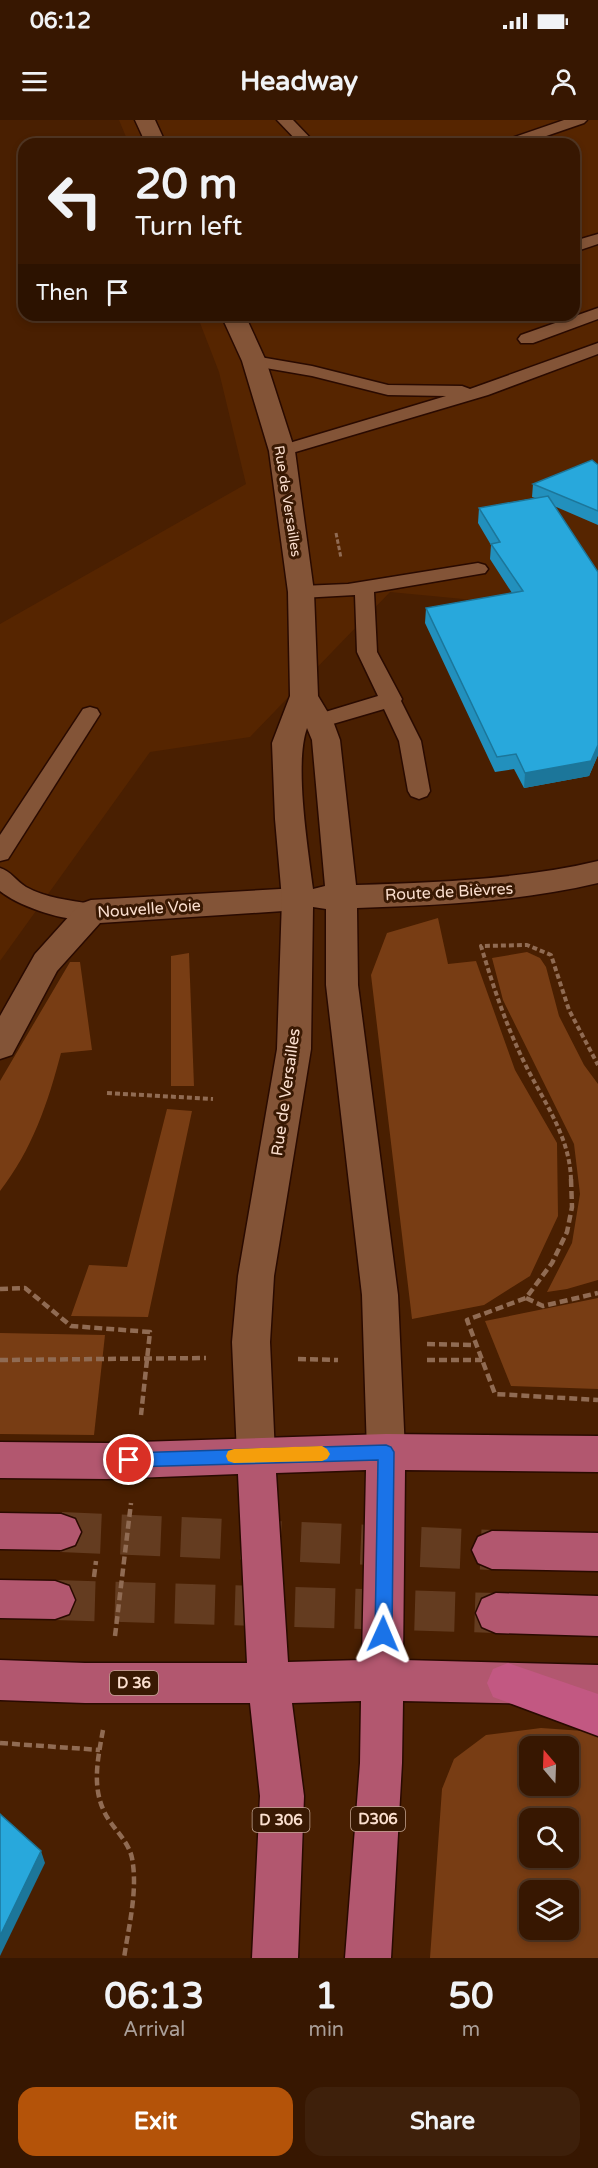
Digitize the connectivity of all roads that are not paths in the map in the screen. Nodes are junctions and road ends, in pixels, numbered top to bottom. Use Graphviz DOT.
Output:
graph roads {
  1 [pos="145,120"];
  2 [pos="285,120"];
  3 [pos="579,120"];
  4 [pos="153,138"];
  5 [pos="302,138"];
  6 [pos="526,138"];
  7 [pos="598,239"];
  8 [pos="580,246"];
  9 [pos="598,313"];
  10 [pos="580,320"];
  11 [pos="236,321"];
  12 [pos="576,321"];
  13 [pos="527,339"];
  14 [pos="598,348"];
  15 [pos="254,361"];
  16 [pos="482,391"];
  17 [pos="282,451"];
  18 [pos="478,569"];
  19 [pos="364,588"];
  20 [pos="301,592"];
  21 [pos="304,696"];
  22 [pos="392,699"];
  23 [pos="90,714"];
  24 [pos="320,721"];
  25 [pos="419,791"];
  26 [pos="0,853"];
  27 [pos="598,872"];
  28 [pos="0,876"];
  29 [pos="341,897"];
  30 [pos="298,899"];
  31 [pos="91,912"];
  32 [pos="0,1046"];
  33 [pos="386,1452"];
  34 [pos="598,1454"];
  35 [pos="256,1455"];
  36 [pos="0,1460"];
  37 [pos="0,1531"];
  38 [pos="61,1532"];
  39 [pos="492,1550"];
  40 [pos="598,1552"];
  41 [pos="0,1599"];
  42 [pos="55,1600"];
  43 [pos="496,1613"];
  44 [pos="598,1616"];
  45 [pos="0,1680"];
  46 [pos="383,1680"];
  47 [pos="269,1683"];
  48 [pos="507,1683"];
  49 [pos="598,1685"];
  50 [pos="598,1714"];
  51 [pos="274,1958"];
  52 [pos="368,1958"];
  1 -- 4 [label="main road"];
  2 -- 5 [label="lane"];
  3 -- 6 [label="lane"];
  7 -- 8 [label="lane"];
  9 -- 10 [label="lane"];
  11 -- 15 [label="main road, Rue de Versailles"];
  12 -- 13 [label="lane"];
  14 -- 16 [label="lane"];
  15 -- 16 [label="lane"];
  15 -- 17 [label="main road, Rue de Versailles"];
  16 -- 17 [label="lane"];
  17 -- 20 [label="main road, Rue de Versailles"];
  18 -- 19 [label="lane"];
  19 -- 20 [label="lane"];
  19 -- 22 [label="lane"];
  20 -- 21 [label="main road, Rue de Versailles"];
  21 -- 24 [label="main road"];
  21 -- 30 [label="main road, Rue de Versailles"];
  22 -- 24 [label="lane"];
  22 -- 25 [label="lane"];
  23 -- 26 [label="lane"];
  24 -- 29 [label="main road"];
  27 -- 29 [label="main road, Route de Bièvres"];
  28 -- 31 [label="lane"];
  29 -- 30 [label="main road, Route de Bièvres"];
  29 -- 33 [label="main road"];
  30 -- 31 [label="main road, Nouvelle Voie"];
  30 -- 35 [label="main road, Rue de Versailles"];
  31 -- 32 [label="main road, Nouvelle Voie"];
  33 -- 34 [label="main road"];
  33 -- 35 [label="main road"];
  33 -- 46 [label="main road"];
  35 -- 36 [label="main road"];
  35 -- 47 [label="main road, D 306"];
  37 -- 38 [label="main road"];
  39 -- 40 [label="main road"];
  41 -- 42 [label="main road"];
  43 -- 44 [label="main road"];
  45 -- 47 [label="main road, D 36"];
  46 -- 47 [label="main road, D 36"];
  46 -- 48 [label="main road, D 36"];
  46 -- 52 [label="main road, D306"];
  47 -- 51 [label="main road, D 306"];
  48 -- 49 [label="main road, D 36"];
  48 -- 50 [label="highway"];
}
